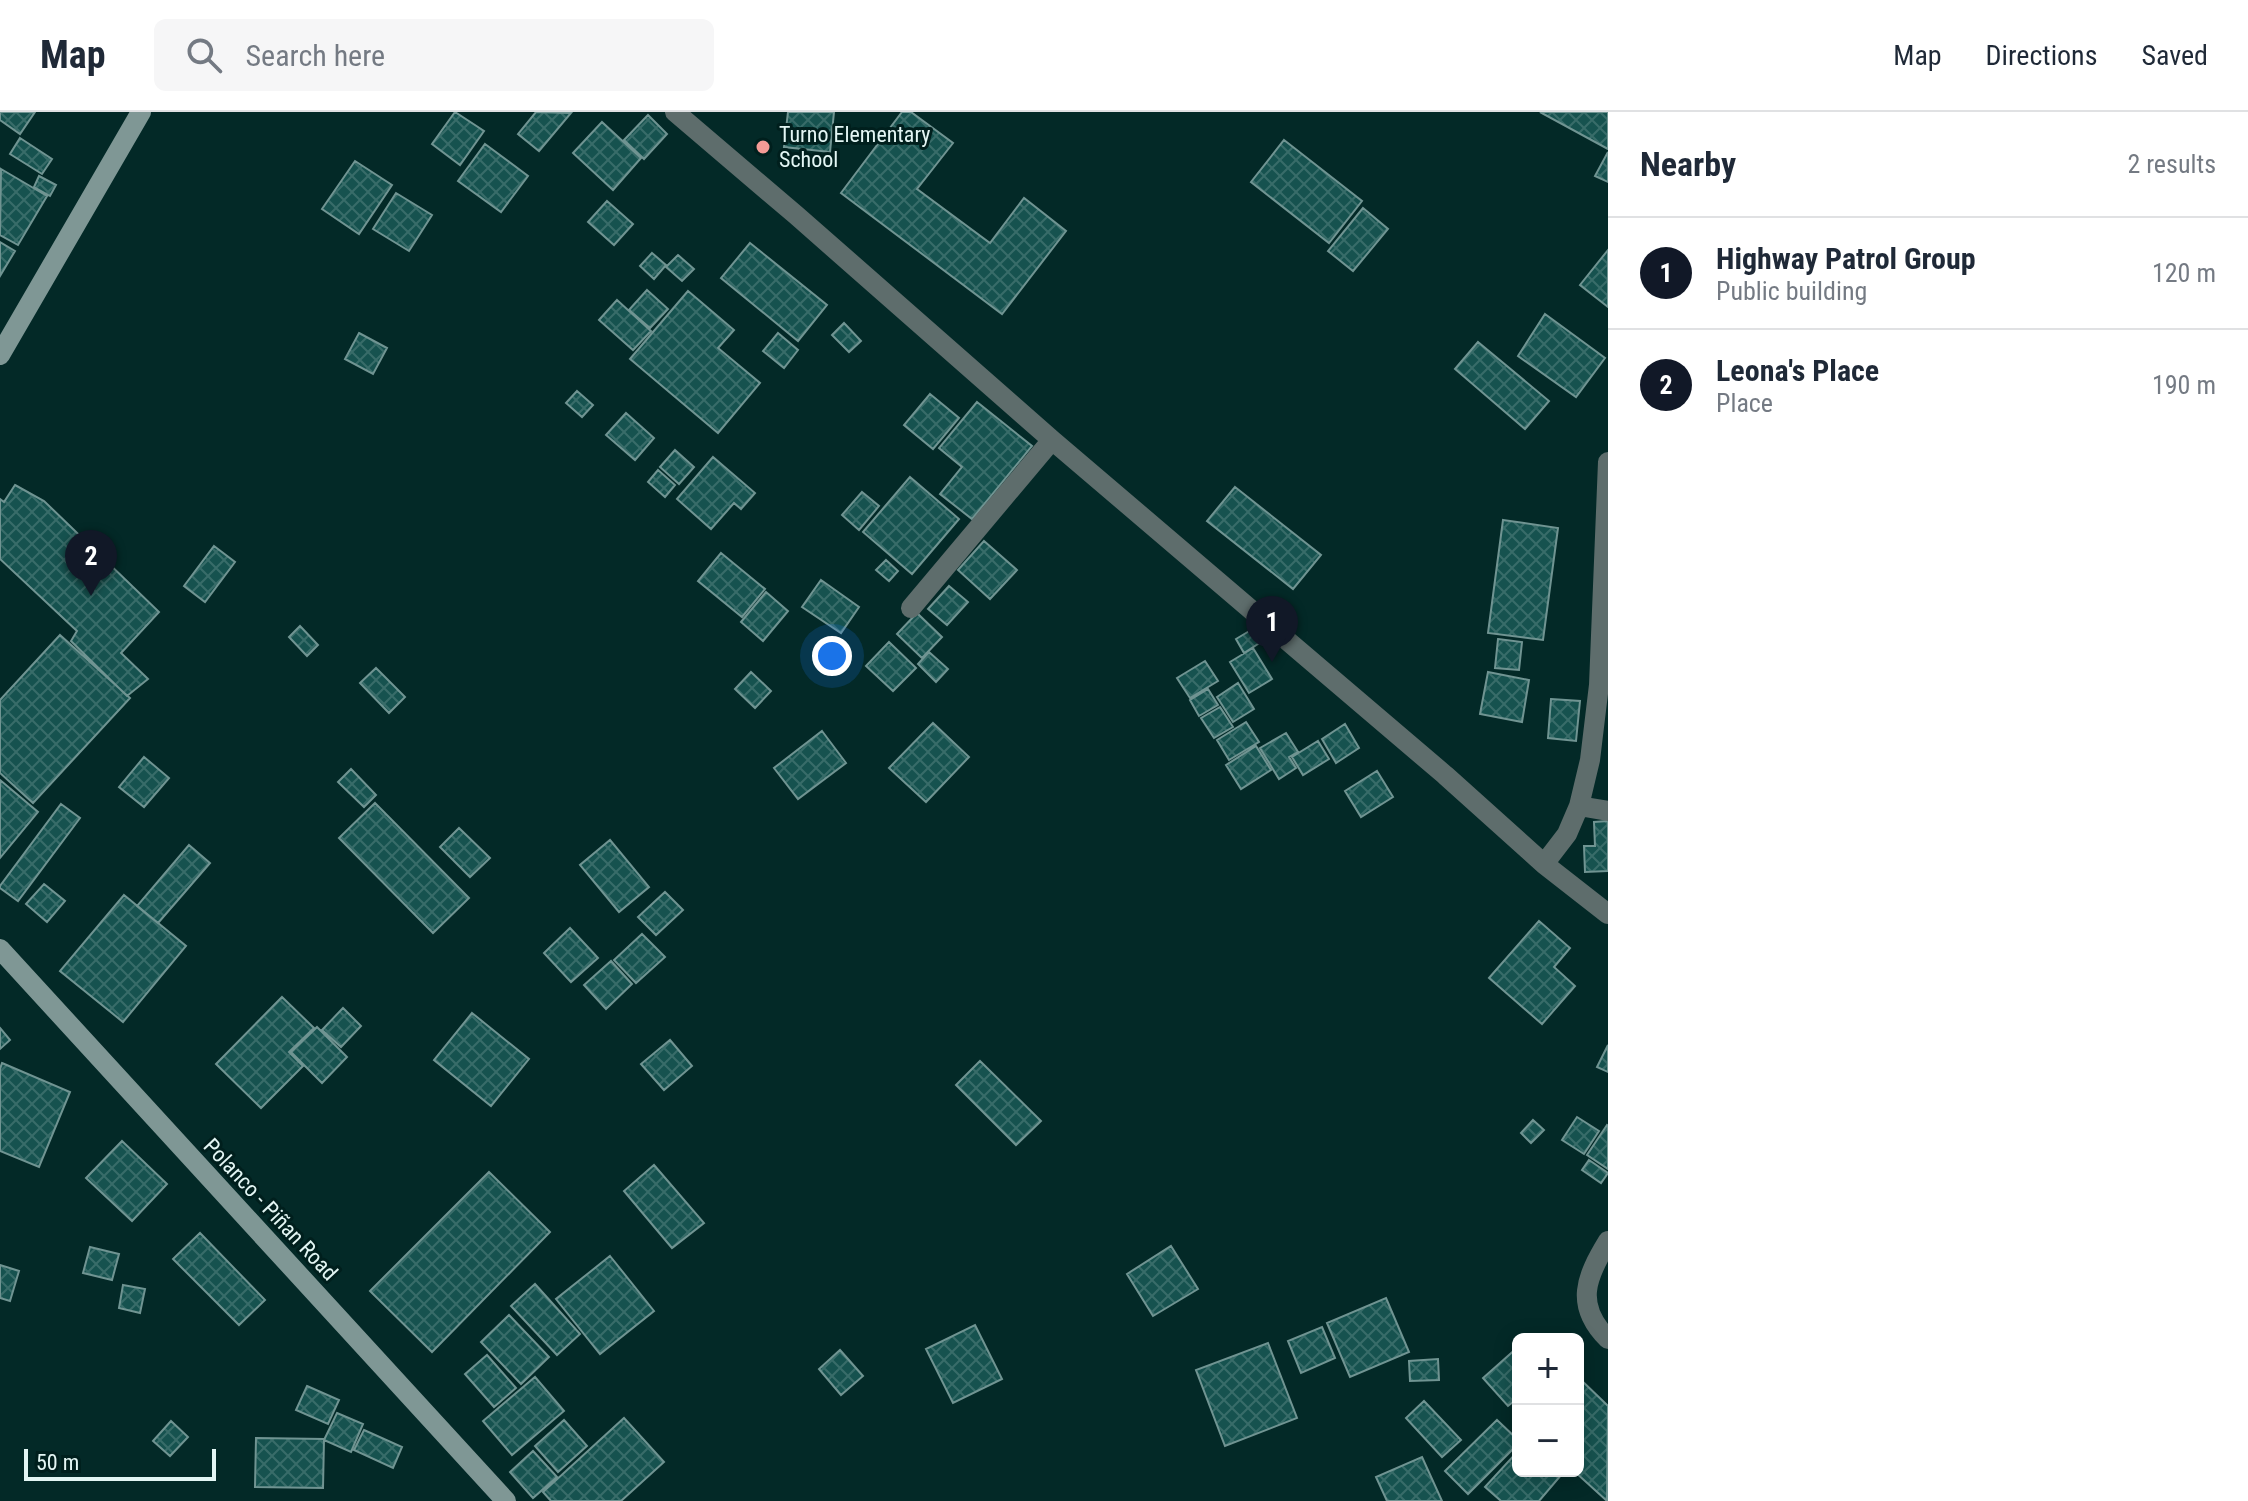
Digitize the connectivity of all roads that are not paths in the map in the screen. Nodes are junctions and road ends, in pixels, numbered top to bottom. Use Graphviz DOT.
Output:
graph roads {
  1 [pos="141,112"];
  2 [pos="675,112"];
  3 [pos="0,355"];
  4 [pos="1052,440"];
  5 [pos="1608,462"];
  6 [pos="911,608"];
  7 [pos="1579,806"];
  8 [pos="1608,811"];
  9 [pos="1544,864"];
  10 [pos="1608,914"];
  11 [pos="0,949"];
  12 [pos="1608,1241"];
  13 [pos="1608,1339"];
  14 [pos="506,1501"];
  1 -- 3 [label="main road"];
  2 -- 4 [label="street"];
  4 -- 6 [label="street"];
  4 -- 9 [label="street"];
  5 -- 7 [label="street"];
  7 -- 8 [label="street"];
  7 -- 9 [label="street"];
  9 -- 10 [label="street"];
  11 -- 14 [label="main road, Polanco - Piñan Road"];
  12 -- 13 [label="street"];
}
